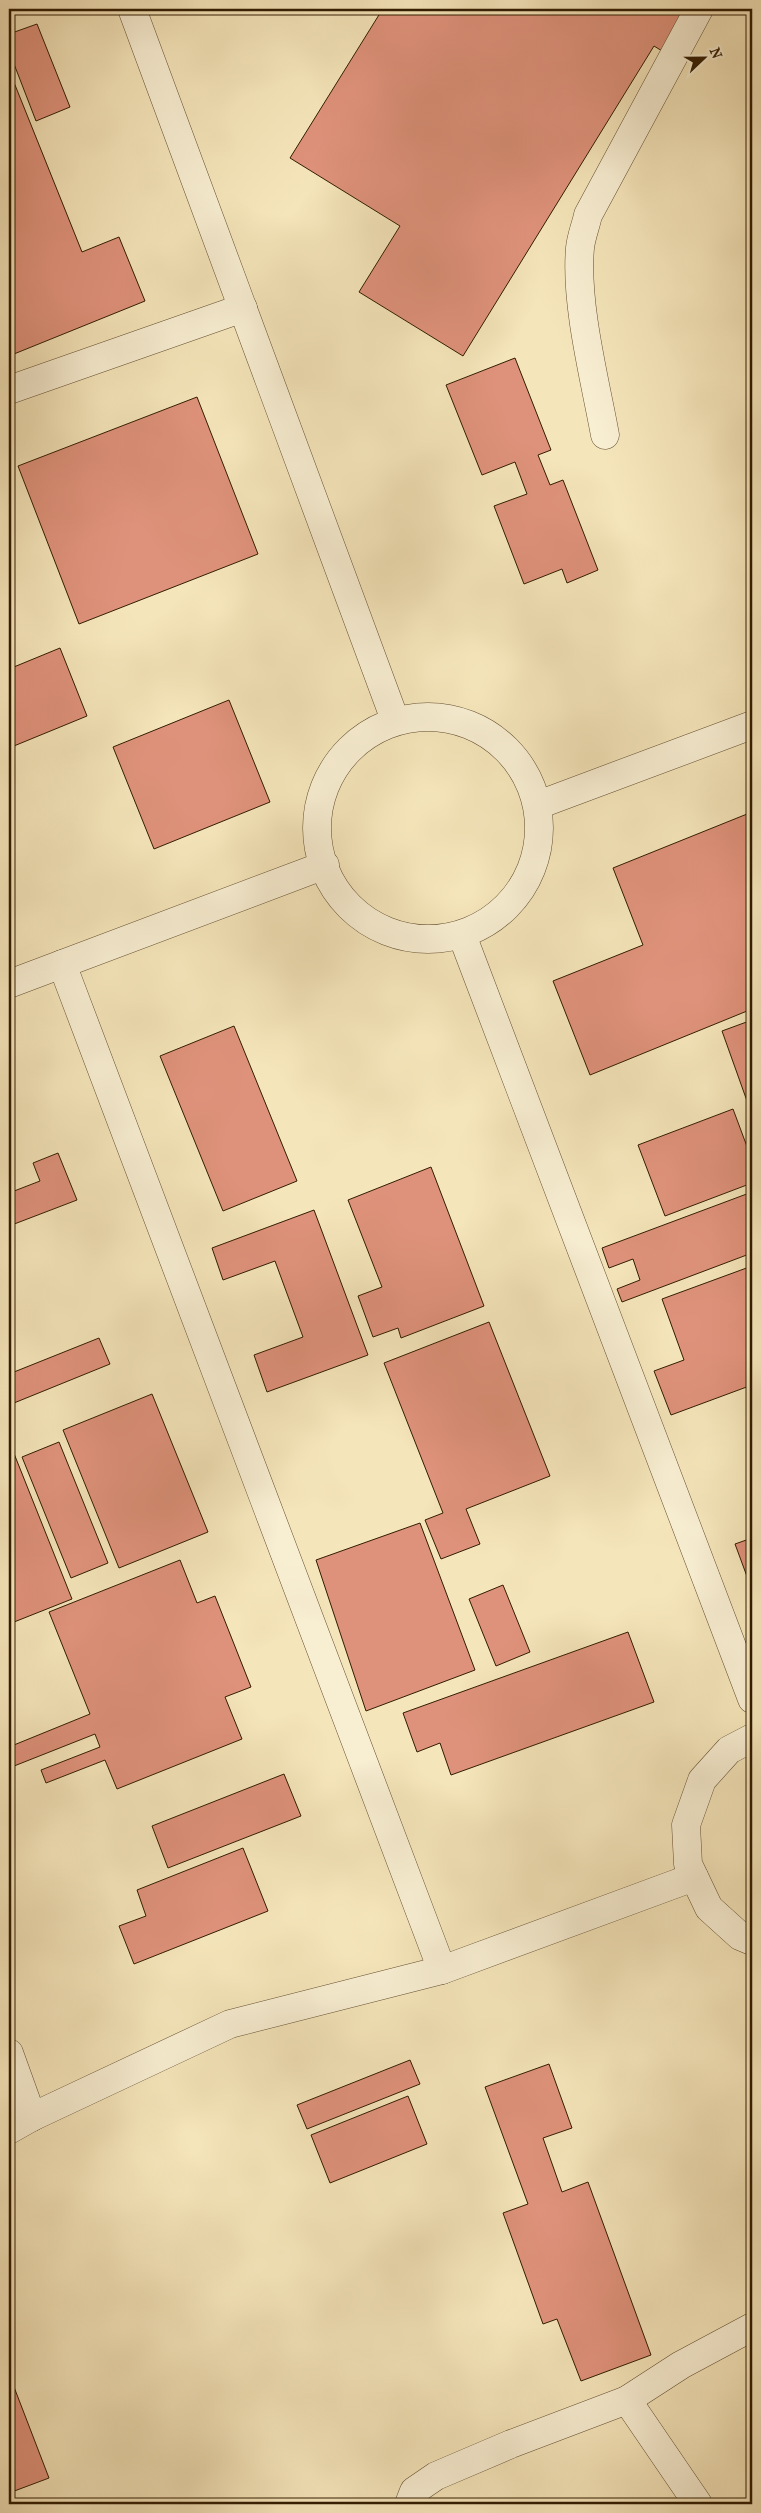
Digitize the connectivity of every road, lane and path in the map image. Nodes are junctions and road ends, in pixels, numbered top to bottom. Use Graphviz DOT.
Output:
graph roads {
  1 [pos="132,9"];
  2 [pos="699,9"];
  3 [pos="243,308"];
  4 [pos="9,390"];
  5 [pos="605,435"];
  6 [pos="395,720"];
  7 [pos="752,725"];
  8 [pos="538,805"];
  9 [pos="325,865"];
  10 [pos="462,935"];
  11 [pos="62,964"];
  12 [pos="9,984"];
  13 [pos="752,1699"];
  14 [pos="752,1738"];
  15 [pos="694,1877"];
  16 [pos="752,1940"];
  17 [pos="442,1970"];
  18 [pos="9,2053"];
  19 [pos="32,2117"];
  20 [pos="9,2130"];
  21 [pos="752,2326"];
  22 [pos="627,2400"];
  23 [pos="409,2504"];
  24 [pos="698,2504"];
  1 -- 3 [label="street"];
  2 -- 5 [label="street"];
  3 -- 4 [label="street"];
  3 -- 6 [label="street"];
  6 -- 8 [label="street"];
  6 -- 9 [label="street"];
  7 -- 8 [label="street"];
  8 -- 10 [label="street"];
  9 -- 10 [label="street"];
  9 -- 11 [label="street"];
  10 -- 13 [label="street"];
  11 -- 12 [label="street"];
  11 -- 17 [label="street"];
  14 -- 15 [label="street"];
  15 -- 16 [label="street"];
  15 -- 17 [label="street"];
  17 -- 19 [label="street"];
  18 -- 19 [label="street"];
  19 -- 20 [label="street"];
  21 -- 22 [label="street"];
  22 -- 23 [label="street"];
  22 -- 24 [label="street"];
}
